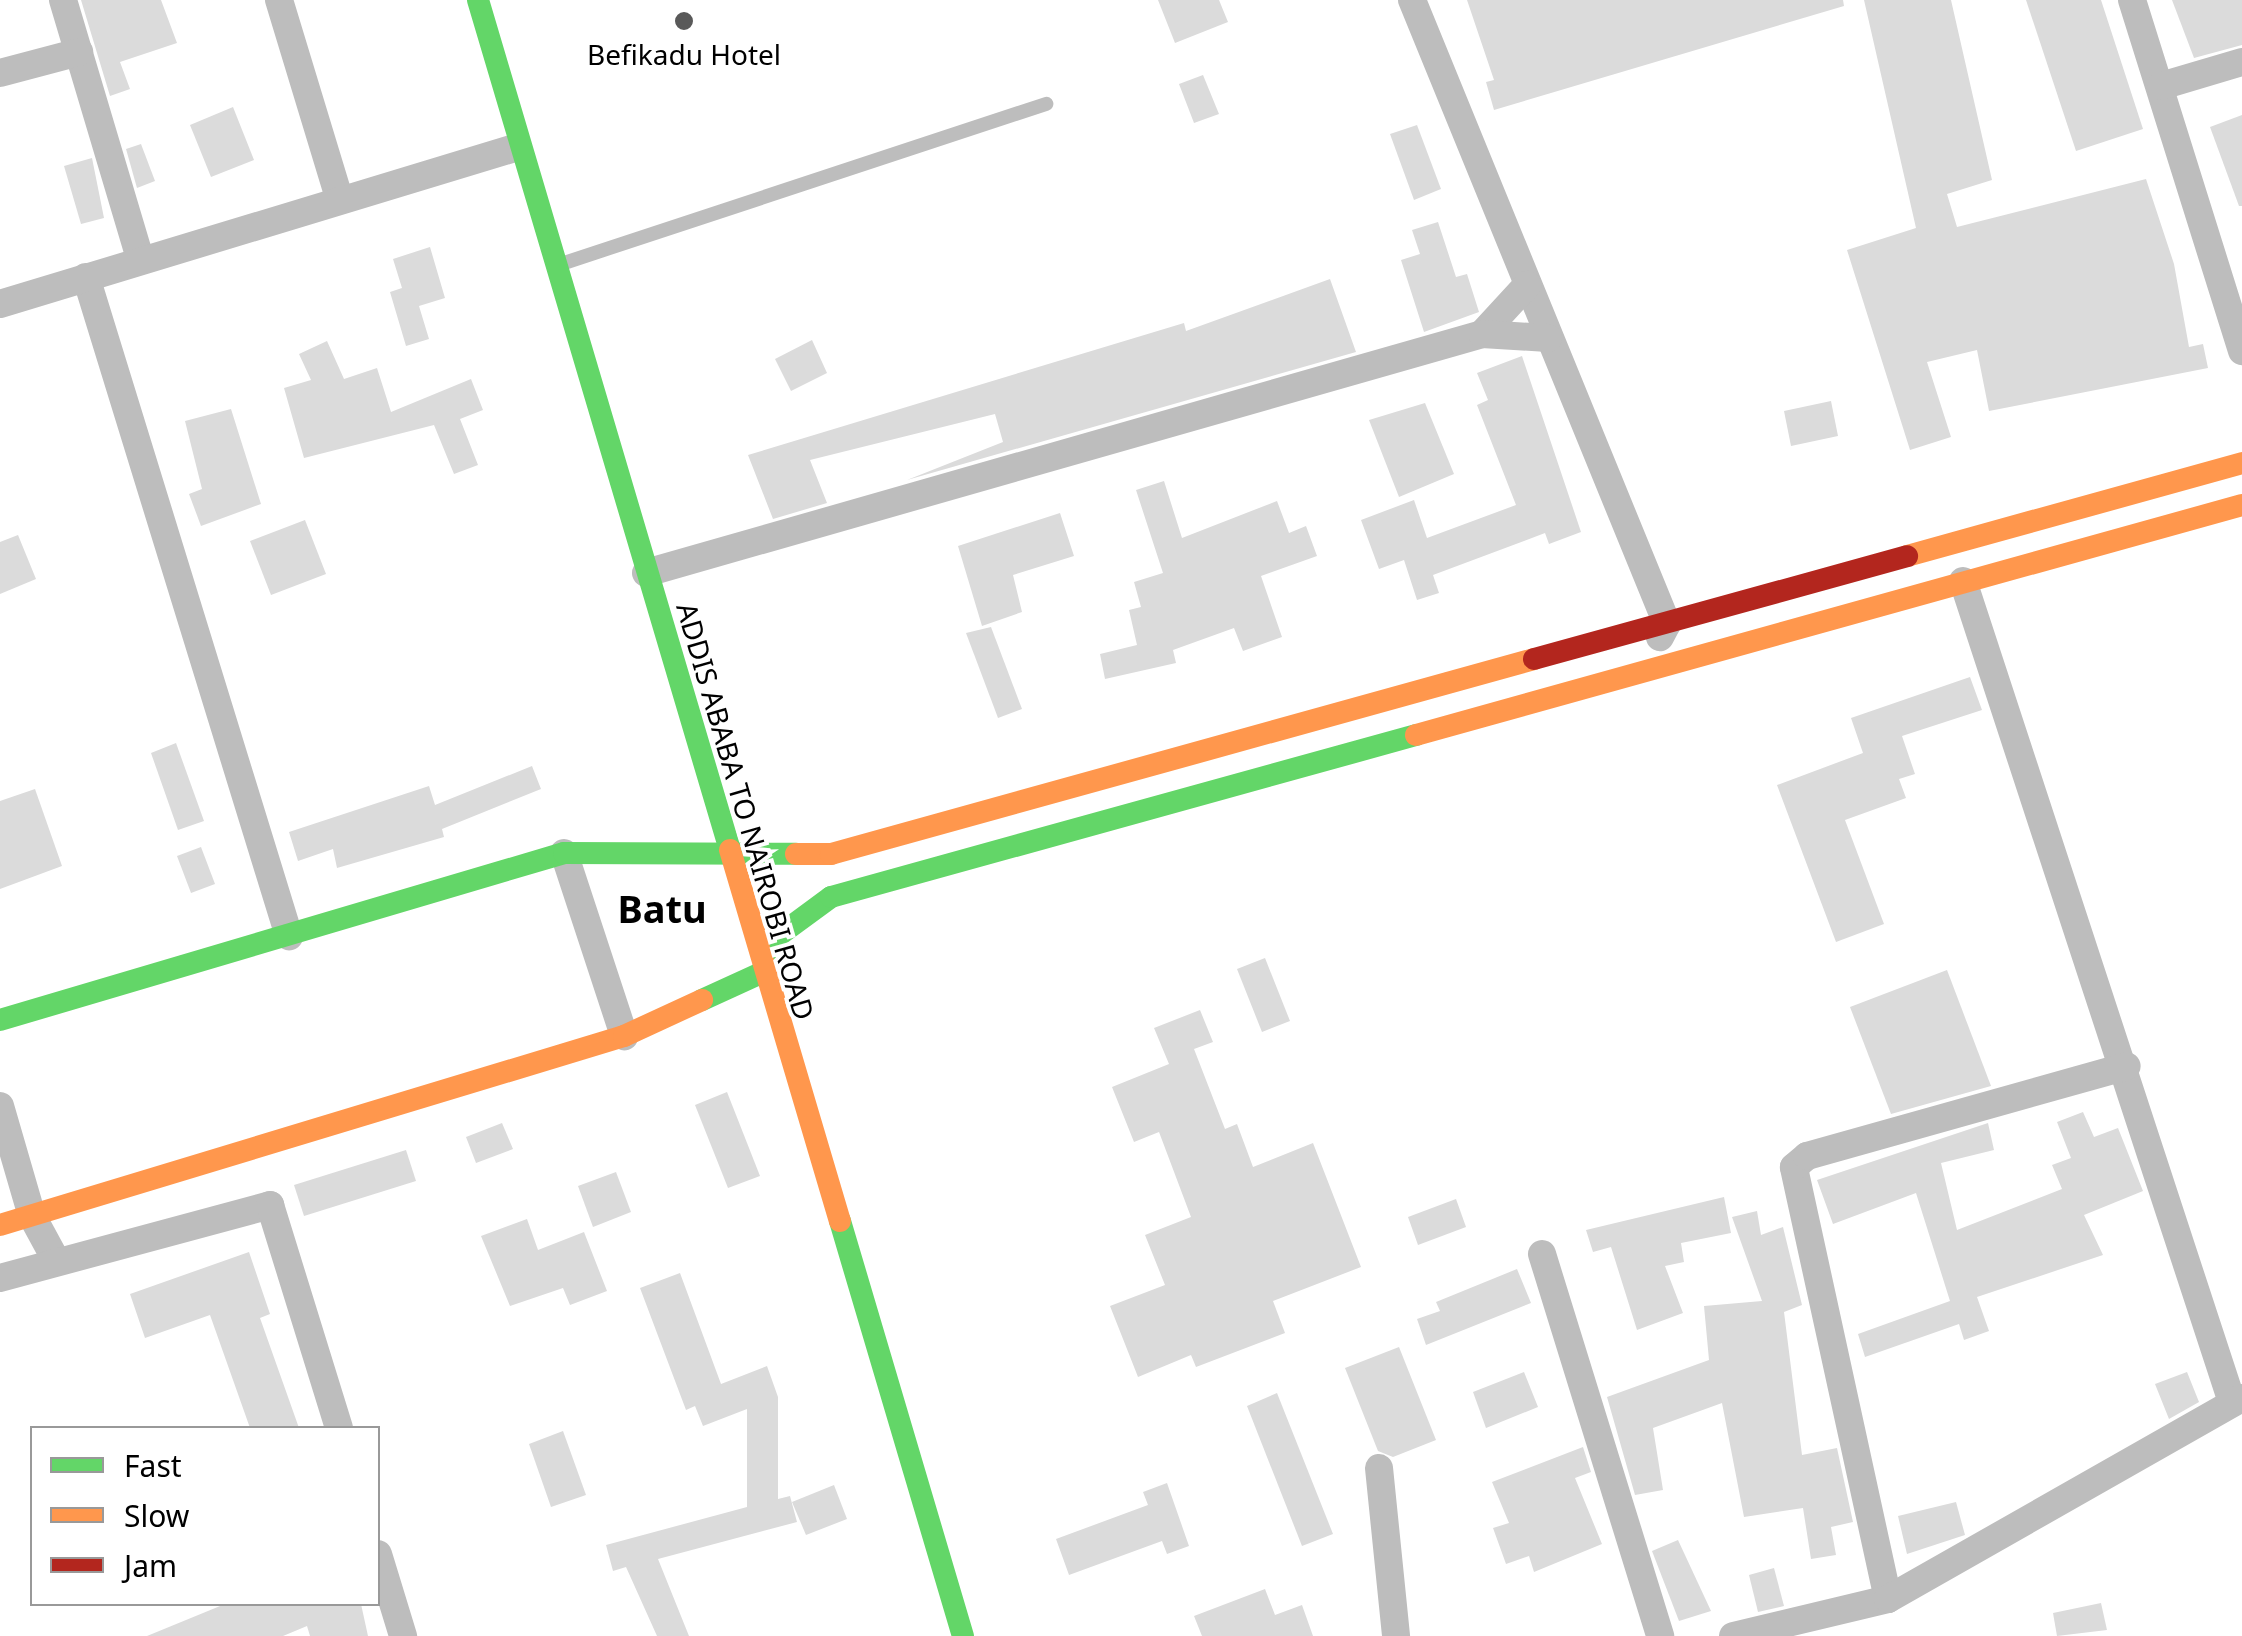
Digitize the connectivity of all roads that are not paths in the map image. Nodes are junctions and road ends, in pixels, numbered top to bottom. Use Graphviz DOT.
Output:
graph roads {
  1 [pos="63,0"];
  2 [pos="279,0"];
  3 [pos="508,0"];
  4 [pos="1412,0"];
  5 [pos="2132,0"];
  6 [pos="479,4"];
  7 [pos="80,52"];
  8 [pos="2242,62"];
  9 [pos="0,73"];
  10 [pos="2161,86"];
  11 [pos="1046,104"];
  12 [pos="518,148"];
  13 [pos="339,197"];
  14 [pos="140,258"];
  15 [pos="554,266"];
  16 [pos="86,276"];
  17 [pos="1527,285"];
  18 [pos="0,304"];
  19 [pos="1482,334"];
  20 [pos="1548,338"];
  21 [pos="2242,351"];
  22 [pos="2242,463"];
  23 [pos="2242,505"];
  24 [pos="646,573"];
  25 [pos="1963,581"];
  26 [pos="1667,624"];
  27 [pos="1640,671"];
  28 [pos="724,850"];
  29 [pos="564,853"];
  30 [pos="289,936"];
  31 [pos="761,973"];
  32 [pos="0,1020"];
  33 [pos="624,1036"];
  34 [pos="2127,1066"];
  35 [pos="0,1106"];
  36 [pos="32,1216"];
  37 [pos="0,1225"];
  38 [pos="1542,1254"];
  39 [pos="57,1262"];
  40 [pos="0,1278"];
  41 [pos="2237,1400"];
  42 [pos="338,1426"];
  43 [pos="1378,1468"];
  44 [pos="380,1561"];
  45 [pos="1888,1600"];
  46 [pos="403,1636"];
  47 [pos="963,1636"];
  48 [pos="1396,1636"];
  49 [pos="1660,1636"];
  50 [pos="1732,1636"];
  1 -- 7 [label="street"];
  2 -- 13 [label="street"];
  3 -- 6 [label="street"];
  4 -- 17 [label="street"];
  5 -- 10 [label="street"];
  6 -- 12 [label="main road, ADDIS ABABA TO NAIROBI ROAD"];
  7 -- 9 [label="street"];
  7 -- 14 [label="street"];
  8 -- 10 [label="street"];
  10 -- 21 [label="street"];
  11 -- 15 [label="lane"];
  12 -- 13 [label="street"];
  12 -- 15 [label="main road, ADDIS ABABA TO NAIROBI ROAD"];
  13 -- 14 [label="street"];
  14 -- 16 [label="street"];
  15 -- 24 [label="main road, ADDIS ABABA TO NAIROBI ROAD"];
  16 -- 18 [label="street"];
  16 -- 30 [label="street"];
  17 -- 19 [label="street"];
  17 -- 20 [label="street"];
  19 -- 20 [label="street"];
  19 -- 24 [label="street"];
  20 -- 26 [label="street"];
  22 -- 26 [label="main road"];
  23 -- 25 [label="main road"];
  24 -- 28 [label="main road, ADDIS ABABA TO NAIROBI ROAD"];
  25 -- 27 [label="main road"];
  25 -- 34 [label="street"];
  26 -- 27 [label="street"];
  26 -- 28 [label="main road"];
  27 -- 31 [label="main road"];
  28 -- 29 [label="main road"];
  28 -- 31 [label="main road, ADDIS ABABA TO NAIROBI ROAD"];
  29 -- 30 [label="main road"];
  29 -- 33 [label="street"];
  30 -- 32 [label="main road"];
  31 -- 33 [label="main road"];
  31 -- 47 [label="main road, ADDIS ABABA TO NAIROBI ROAD"];
  33 -- 36 [label="main road"];
  34 -- 41 [label="street"];
  34 -- 45 [label="street"];
  35 -- 36 [label="street"];
  36 -- 37 [label="main road"];
  36 -- 39 [label="street"];
  38 -- 49 [label="street"];
  39 -- 40 [label="street"];
  39 -- 42 [label="street"];
  41 -- 45 [label="street"];
  43 -- 48 [label="street"];
  44 -- 46 [label="street"];
  45 -- 50 [label="street"];
}
